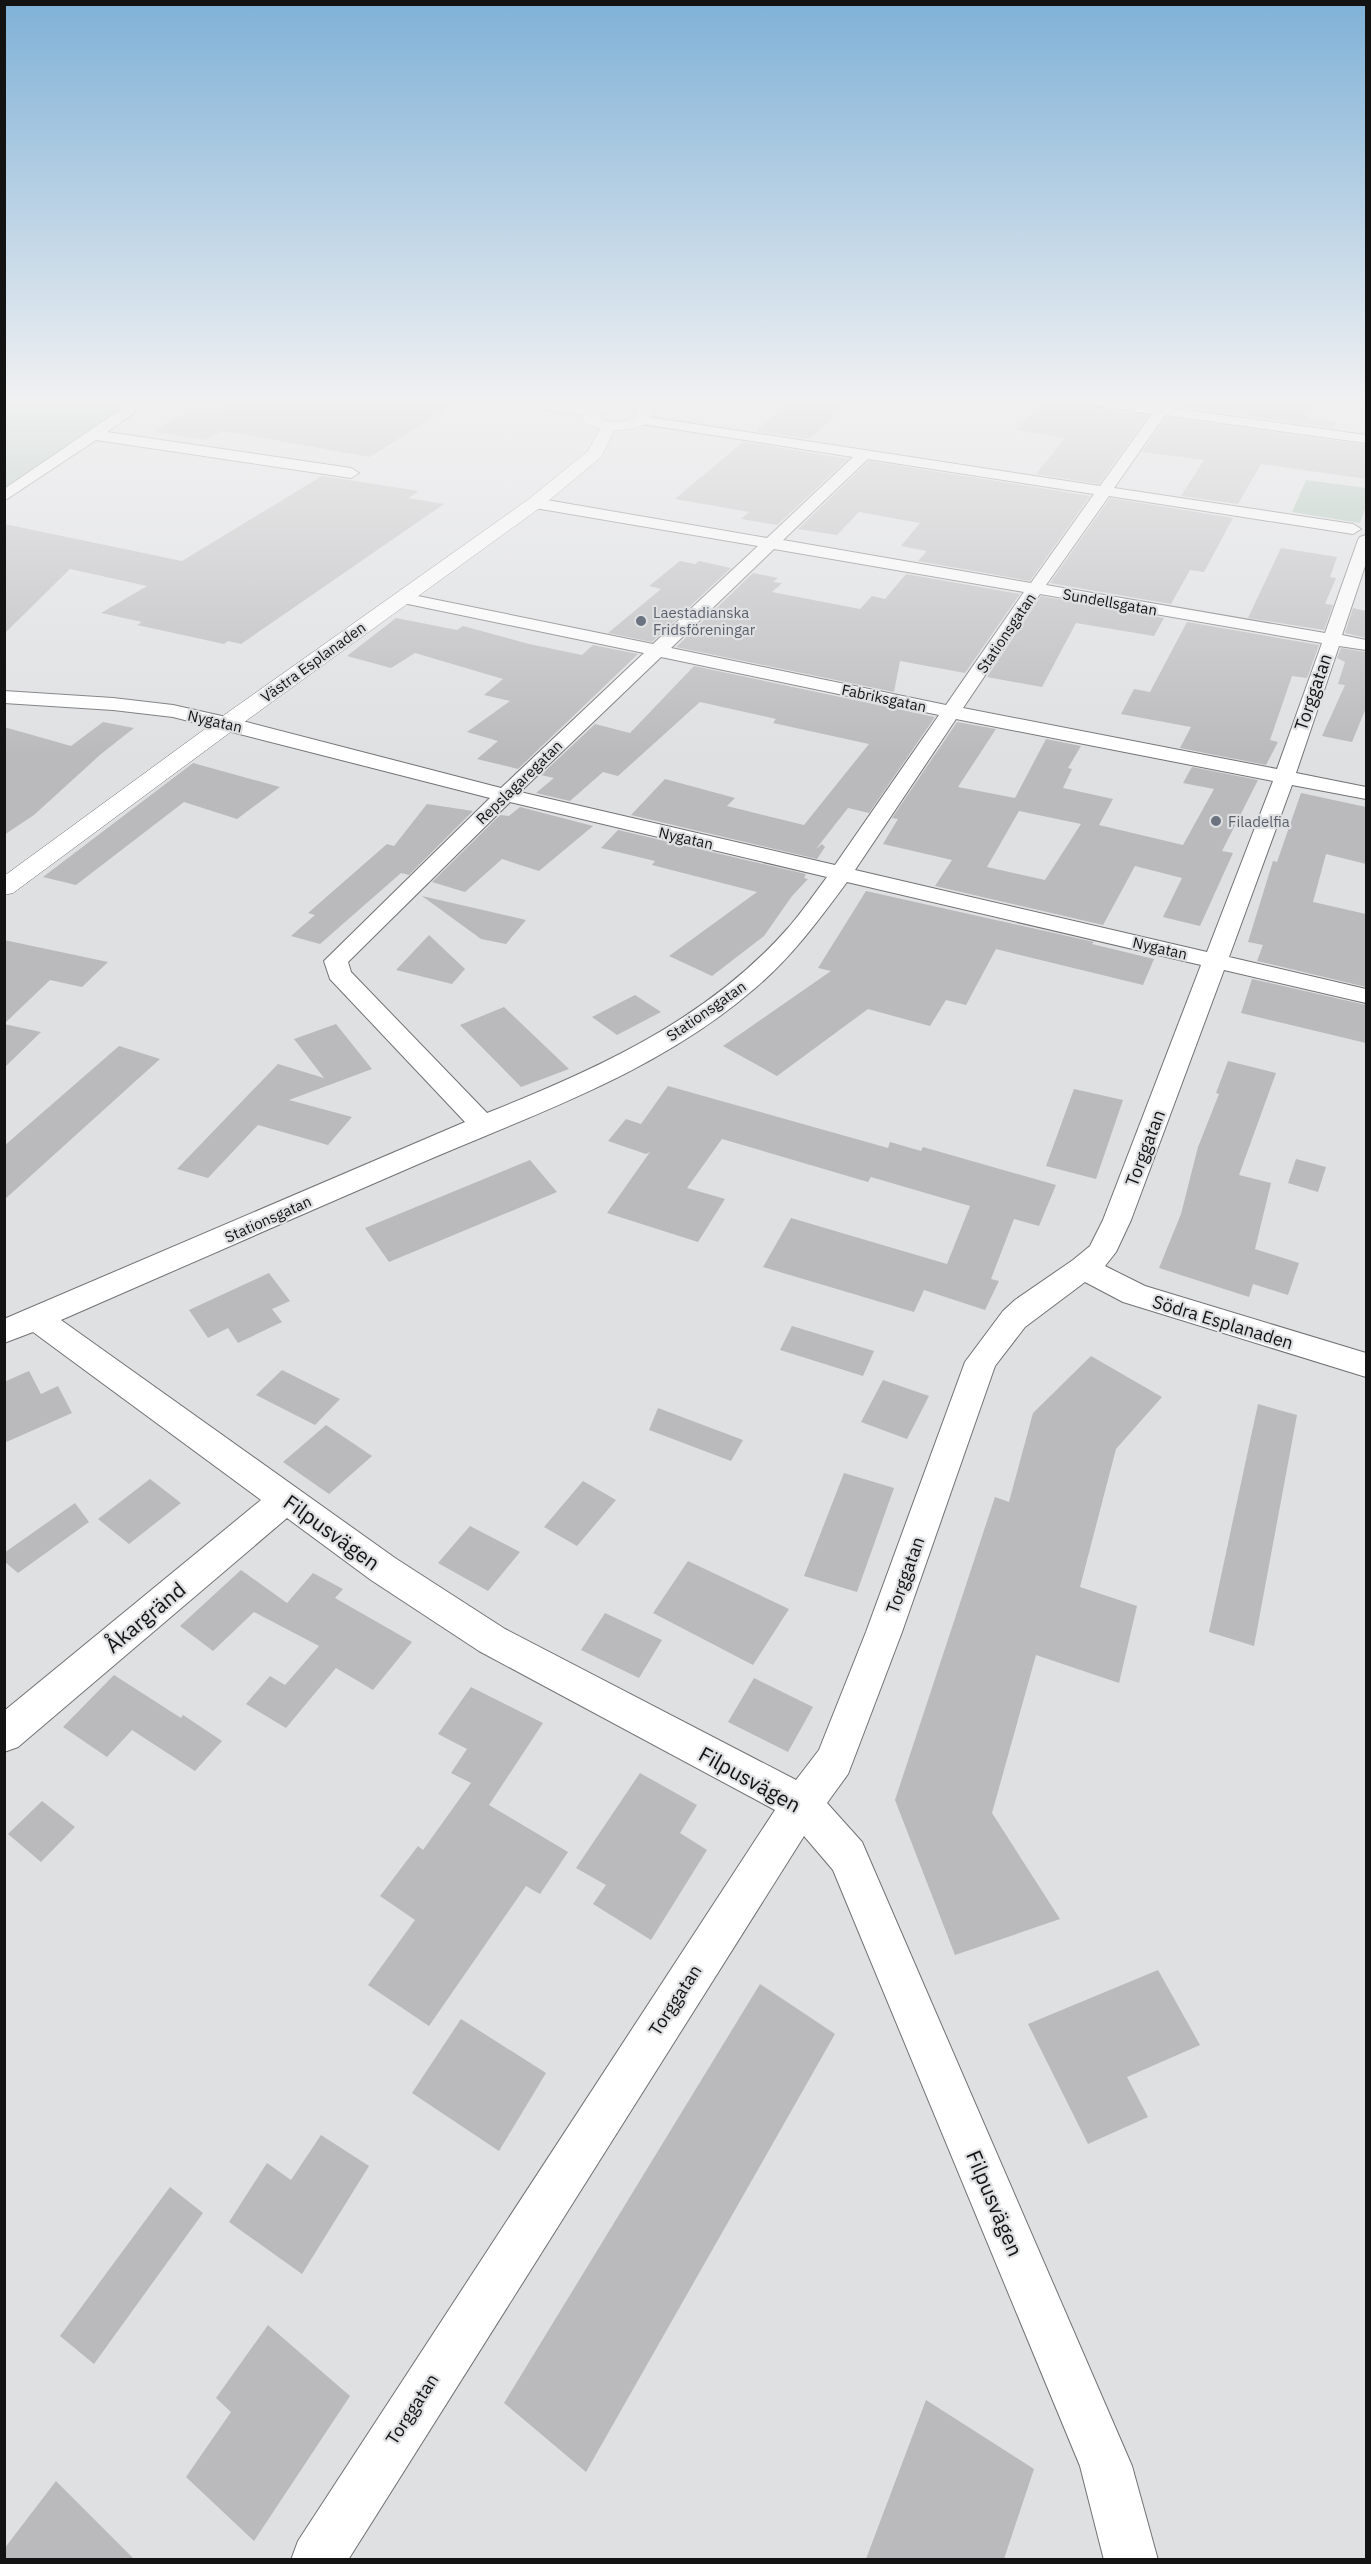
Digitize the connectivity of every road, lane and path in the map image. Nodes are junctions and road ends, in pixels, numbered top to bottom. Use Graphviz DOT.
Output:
graph roads {
  1 [pos="516,517"];
  2 [pos="615,517"];
  3 [pos="797,517"];
  4 [pos="1087,517"];
  5 [pos="1265,517"];
  6 [pos="1363,533"];
  7 [pos="769,543"];
  8 [pos="1360,580"];
  9 [pos="1035,589"];
  10 [pos="403,598"];
  11 [pos="1331,639"];
  12 [pos="1366,645"];
  13 [pos="656,651"];
  14 [pos="4,697"];
  15 [pos="952,712"];
  16 [pos="228,723"];
  17 [pos="1285,776"];
  18 [pos="1366,793"];
  19 [pos="505,795"];
  20 [pos="840,875"];
  21 [pos="4,888"];
  22 [pos="1216,961"];
  23 [pos="1366,996"];
  24 [pos="483,1125"];
  25 [pos="1084,1268"];
  26 [pos="37,1319"];
  27 [pos="4,1332"];
  28 [pos="1366,1365"];
  29 [pos="286,1499"];
  30 [pos="4,1734"];
  31 [pos="802,1804"];
  32 [pos="317,2559"];
  33 [pos="1131,2559"];
  1 -- 10 [label="street, Västra Esplanaden"];
  2 -- 7 [label="street, Sundellsgatan"];
  3 -- 7 [label="street, Repslagaregatan"];
  4 -- 9 [label="street, Stationsgatan"];
  5 -- 6 [label="street"];
  6 -- 8 [label="street, Torggatan"];
  7 -- 9 [label="street, Sundellsgatan"];
  7 -- 13 [label="street, Repslagaregatan"];
  8 -- 11 [label="street, Torggatan"];
  9 -- 11 [label="street, Sundellsgatan"];
  9 -- 15 [label="street, Stationsgatan"];
  10 -- 13 [label="street, Fabriksgatan"];
  10 -- 16 [label="street, Västra Esplanaden"];
  11 -- 12 [label="street, Sundellsgatan"];
  11 -- 17 [label="street, Torggatan"];
  13 -- 15 [label="street, Fabriksgatan"];
  13 -- 19 [label="street, Repslagaregatan"];
  14 -- 16 [label="street, Nygatan"];
  15 -- 17 [label="street, Fabriksgatan"];
  15 -- 20 [label="street, Stationsgatan"];
  16 -- 19 [label="street, Nygatan"];
  16 -- 21 [label="street, Västra Esplanaden"];
  17 -- 18 [label="street, Fabriksgatan"];
  17 -- 22 [label="street, Torggatan"];
  19 -- 20 [label="street, Nygatan"];
  19 -- 24 [label="street, Repslagaregatan"];
  20 -- 22 [label="street, Nygatan"];
  20 -- 24 [label="street, Stationsgatan"];
  22 -- 23 [label="street, Nygatan"];
  22 -- 25 [label="street, Torggatan"];
  24 -- 26 [label="street, Stationsgatan"];
  25 -- 28 [label="street, Södra Esplanaden"];
  25 -- 31 [label="street, Torggatan"];
  26 -- 27 [label="street, Stationsgatan"];
  26 -- 29 [label="street, Filpusvägen"];
  29 -- 30 [label="street, Åkargränd"];
  29 -- 31 [label="street, Filpusvägen"];
  31 -- 32 [label="street, Torggatan"];
  31 -- 33 [label="street, Filpusvägen"];
}
